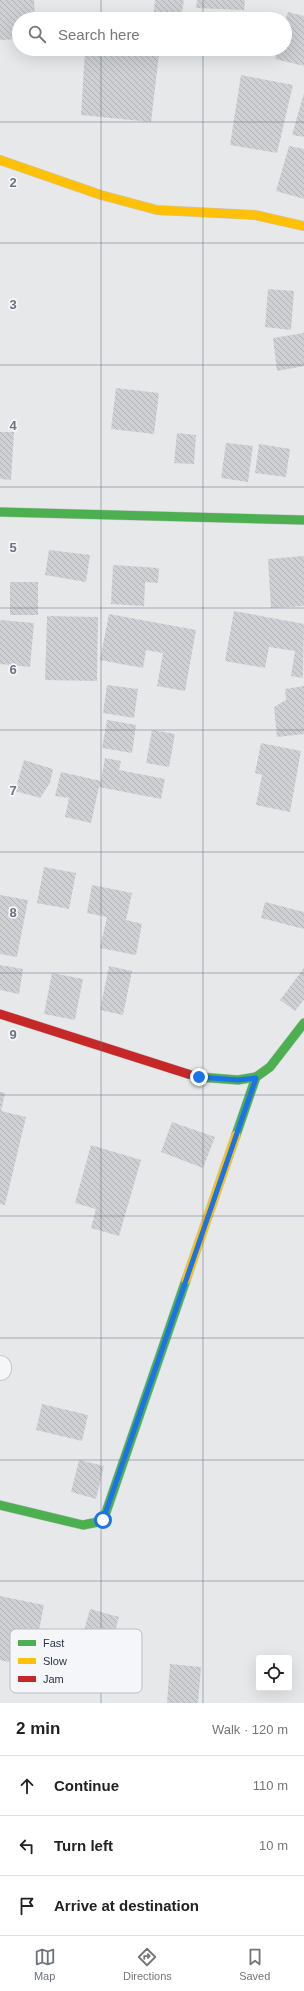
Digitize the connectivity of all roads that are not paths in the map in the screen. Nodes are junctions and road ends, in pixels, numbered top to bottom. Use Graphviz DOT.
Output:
graph roads {
  1 [pos="0,160"];
  2 [pos="304,226"];
  3 [pos="0,512"];
  4 [pos="304,520"];
  5 [pos="0,1014"];
  6 [pos="304,1023"];
  7 [pos="256,1078"];
  8 [pos="0,1506"];
  1 -- 2 [label="street"];
  3 -- 4 [label="street"];
  5 -- 7 [label="street"];
  6 -- 7 [label="street"];
  7 -- 8 [label="street"];
}
